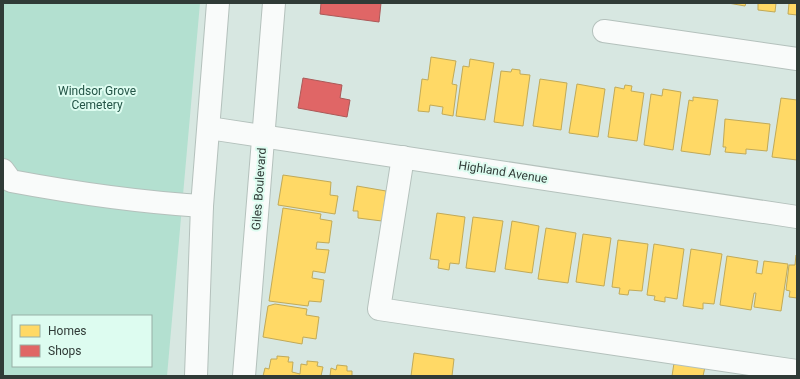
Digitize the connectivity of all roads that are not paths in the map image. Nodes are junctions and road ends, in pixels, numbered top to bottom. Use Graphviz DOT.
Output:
graph roads {
  1 [pos="218,3"];
  2 [pos="274,3"];
  3 [pos="604,31"];
  4 [pos="797,59"];
  5 [pos="208,128"];
  6 [pos="263,136"];
  7 [pos="403,157"];
  8 [pos="6,179"];
  9 [pos="202,206"];
  10 [pos="797,217"];
  11 [pos="797,371"];
  12 [pos="196,376"];
  13 [pos="244,376"];
  1 -- 5 [label="street"];
  2 -- 6 [label="street, Giles Boulevard"];
  3 -- 4 [label="street"];
  5 -- 6 [label="street, Highland Avenue"];
  5 -- 9 [label="street"];
  6 -- 7 [label="street, Highland Avenue"];
  6 -- 13 [label="street, Giles Boulevard"];
  7 -- 10 [label="street, Highland Avenue"];
  7 -- 11 [label="street"];
  8 -- 9 [label="street"];
  9 -- 12 [label="street"];
}
